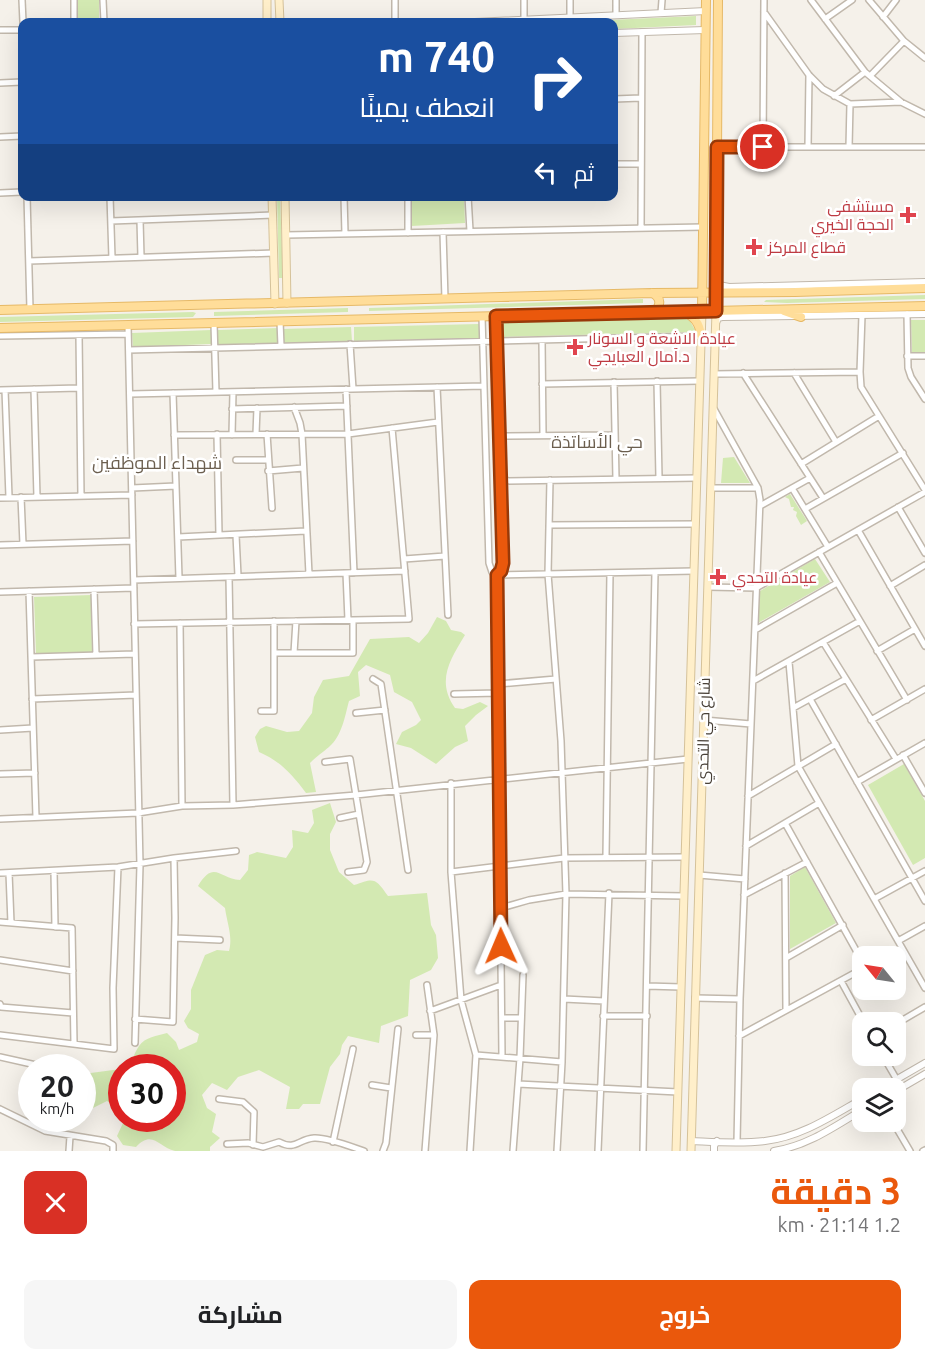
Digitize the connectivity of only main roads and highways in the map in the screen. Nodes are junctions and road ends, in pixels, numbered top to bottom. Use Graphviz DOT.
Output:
graph roads {
  1 [pos="267,0"];
  2 [pos="279,0"];
  3 [pos="706,0"];
  4 [pos="718,0"];
  5 [pos="267,18"];
  6 [pos="280,18"];
  7 [pos="718,97"];
  8 [pos="705,98"];
  9 [pos="705,115"];
  10 [pos="718,115"];
  11 [pos="717,186"];
  12 [pos="704,187"];
  13 [pos="272,201"];
  14 [pos="285,201"];
  15 [pos="717,203"];
  16 [pos="704,204"];
  17 [pos="275,277"];
  18 [pos="287,278"];
  19 [pos="925,288"];
  20 [pos="652,292"];
  21 [pos="702,292"];
  22 [pos="716,292"];
  23 [pos="771,292"];
  24 [pos="362,301"];
  25 [pos="348,302"];
  26 [pos="287,303"];
  27 [pos="275,304"];
  28 [pos="211,306"];
  29 [pos="925,306"];
  30 [pos="0,310"];
  31 [pos="774,310"];
  32 [pos="679,311"];
  33 [pos="702,311"];
  34 [pos="716,311"];
  35 [pos="651,312"];
  36 [pos="197,314"];
  37 [pos="801,316"];
  38 [pos="348,319"];
  39 [pos="363,319"];
  40 [pos="213,323"];
  41 [pos="0,328"];
  42 [pos="701,336"];
  43 [pos="700,368"];
  44 [pos="714,371"];
  45 [pos="709,536"];
  46 [pos="695,537"];
  47 [pos="708,557"];
  48 [pos="694,558"];
  49 [pos="706,628"];
  50 [pos="692,629"];
  51 [pos="691,657"];
  52 [pos="705,659"];
  53 [pos="676,1151"];
  54 [pos="691,1151"];
  1 -- 5 [label="main road"];
  2 -- 6 [label="main road"];
  3 -- 8 [label="main road"];
  4 -- 7 [label="main road"];
  7 -- 8 [label="main road"];
  7 -- 10 [label="main road"];
  8 -- 9 [label="main road"];
  9 -- 10 [label="main road"];
  9 -- 12 [label="main road"];
  10 -- 11 [label="main road"];
  11 -- 12 [label="main road"];
  11 -- 15 [label="main road"];
  12 -- 16 [label="main road"];
  13 -- 17 [label="main road"];
  14 -- 18 [label="main road"];
  15 -- 16 [label="main road"];
  15 -- 22 [label="main road"];
  16 -- 21 [label="main road"];
  17 -- 18 [label="main road"];
  17 -- 27 [label="main road"];
  18 -- 26 [label="main road"];
  19 -- 23 [label="main road"];
  20 -- 21 [label="main road"];
  20 -- 24 [label="main road"];
  20 -- 35 [label="main road"];
  21 -- 22 [label="main road"];
  21 -- 33 [label="main road"];
  22 -- 23 [label="main road"];
  22 -- 34 [label="main road"];
  23 -- 31 [label="main road"];
  24 -- 25 [label="main road"];
  24 -- 39 [label="main road"];
  25 -- 26 [label="main road"];
  25 -- 38 [label="main road"];
  26 -- 27 [label="main road"];
  27 -- 28 [label="main road"];
  28 -- 36 [label="main road"];
  28 -- 40 [label="main road"];
  29 -- 31 [label="main road"];
  30 -- 36 [label="main road"];
  31 -- 34 [label="main road"];
  31 -- 37 [label="main road"];
  32 -- 33 [label="main road"];
  32 -- 35 [label="main road"];
  32 -- 42 [label="main road"];
  33 -- 34 [label="main road"];
  33 -- 42 [label="main road, شارع حي التحدي"];
  34 -- 44 [label="main road, شارع حي التحدي"];
  35 -- 39 [label="main road"];
  36 -- 40 [label="main road"];
  36 -- 41 [label="main road"];
  38 -- 39 [label="main road"];
  38 -- 40 [label="main road"];
  42 -- 43 [label="main road, شارع حي التحدي"];
  43 -- 44 [label="main road"];
  43 -- 46 [label="main road, شارع حي التحدي"];
  44 -- 45 [label="main road, شارع حي التحدي"];
  45 -- 46 [label="main road"];
  45 -- 47 [label="main road, شارع حي التحدي"];
  46 -- 48 [label="main road, شارع حي التحدي"];
  47 -- 48 [label="main road"];
  47 -- 49 [label="main road, شارع حي التحدي"];
  48 -- 50 [label="main road, شارع حي التحدي"];
  49 -- 50 [label="main road"];
  49 -- 52 [label="main road, شارع حي التحدي"];
  50 -- 51 [label="main road, شارع حي التحدي"];
  51 -- 52 [label="main road"];
  51 -- 53 [label="main road, شارع حي التحدي"];
  52 -- 54 [label="main road, شارع حي التحدي"];
}
